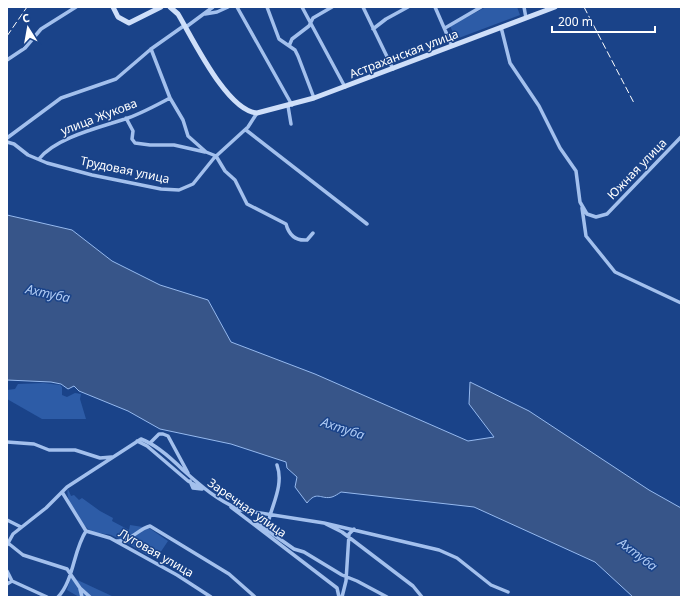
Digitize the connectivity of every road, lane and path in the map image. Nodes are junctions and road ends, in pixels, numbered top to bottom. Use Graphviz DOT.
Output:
graph roads {
  1 [pos="76,7"];
  2 [pos="113,7"];
  3 [pos="161,7"];
  4 [pos="170,7"];
  5 [pos="214,7"];
  6 [pos="228,7"];
  7 [pos="238,7"];
  8 [pos="267,7"];
  9 [pos="302,7"];
  10 [pos="332,7"];
  11 [pos="362,7"];
  12 [pos="408,7"];
  13 [pos="435,7"];
  14 [pos="481,7"];
  15 [pos="524,7"];
  16 [pos="555,7"];
  17 [pos="204,14"];
  18 [pos="526,18"];
  19 [pos="311,22"];
  20 [pos="185,26"];
  21 [pos="501,27"];
  22 [pos="445,28"];
  23 [pos="373,29"];
  24 [pos="289,46"];
  25 [pos="452,46"];
  26 [pos="151,49"];
  27 [pos="7,60"];
  28 [pos="393,69"];
  29 [pos="345,86"];
  30 [pos="170,98"];
  31 [pos="314,98"];
  32 [pos="290,105"];
  33 [pos="257,113"];
  34 [pos="126,118"];
  35 [pos="291,124"];
  36 [pos="246,130"];
  37 [pos="681,137"];
  38 [pos="7,138"];
  39 [pos="7,142"];
  40 [pos="206,152"];
  41 [pos="216,156"];
  42 [pos="39,159"];
  43 [pos="582,207"];
  44 [pos="367,224"];
  45 [pos="312,233"];
  46 [pos="681,303"];
  47 [pos="137,441"];
  48 [pos="7,442"];
  49 [pos="150,443"];
  50 [pos="112,456"];
  51 [pos="277,465"];
  52 [pos="189,474"];
  53 [pos="190,482"];
  54 [pos="204,489"];
  55 [pos="62,492"];
  56 [pos="214,496"];
  57 [pos="272,514"];
  58 [pos="242,516"];
  59 [pos="7,520"];
  60 [pos="324,523"];
  61 [pos="21,528"];
  62 [pos="354,529"];
  63 [pos="86,531"];
  64 [pos="269,531"];
  65 [pos="349,538"];
  66 [pos="115,541"];
  67 [pos="7,544"];
  68 [pos="7,571"];
  69 [pos="70,572"];
  70 [pos="346,577"];
  71 [pos="12,581"];
  72 [pos="7,584"];
  73 [pos="346,586"];
  74 [pos="80,588"];
  75 [pos="337,588"];
  76 [pos="508,592"];
  77 [pos="41,596"];
  78 [pos="47,597"];
  79 [pos="59,597"];
  80 [pos="82,597"];
  81 [pos="90,597"];
  82 [pos="211,597"];
  83 [pos="255,597"];
  84 [pos="339,597"];
  85 [pos="342,597"];
  86 [pos="387,597"];
  87 [pos="422,597"];
  1 -- 27 [label="street"];
  2 -- 3 [label="main road"];
  4 -- 20 [label="main road"];
  5 -- 17 [label="street"];
  6 -- 17 [label="street"];
  7 -- 32 [label="street"];
  8 -- 24 [label="street"];
  9 -- 19 [label="street"];
  10 -- 19 [label="street"];
  11 -- 23 [label="street"];
  12 -- 23 [label="street"];
  13 -- 22 [label="street"];
  14 -- 22 [label="street, Астраханская улица"];
  15 -- 18 [label="street"];
  16 -- 18 [label="main road, Астраханская улица"];
  17 -- 20 [label="street"];
  18 -- 21 [label="main road, Астраханская улица"];
  19 -- 24 [label="street"];
  19 -- 29 [label="street"];
  20 -- 26 [label="street"];
  20 -- 33 [label="main road"];
  21 -- 25 [label="main road, Астраханская улица"];
  21 -- 43 [label="street"];
  22 -- 25 [label="street"];
  23 -- 28 [label="street"];
  24 -- 31 [label="street"];
  25 -- 28 [label="main road, Астраханская улица"];
  26 -- 30 [label="street"];
  26 -- 38 [label="street"];
  28 -- 29 [label="main road, Астраханская улица"];
  29 -- 31 [label="main road, Астраханская улица"];
  30 -- 34 [label="street, улица Жукова"];
  30 -- 40 [label="street"];
  31 -- 32 [label="main road, Астраханская улица"];
  32 -- 33 [label="main road, Астраханская улица"];
  32 -- 35 [label="street"];
  33 -- 36 [label="street, Трудовая улица"];
  34 -- 40 [label="street"];
  34 -- 42 [label="street, улица Жукова"];
  36 -- 41 [label="street, Трудовая улица"];
  36 -- 44 [label="street"];
  37 -- 43 [label="street, Южная улица"];
  39 -- 42 [label="street, Трудовая улица"];
  40 -- 41 [label="street"];
  41 -- 42 [label="street, Трудовая улица"];
  41 -- 45 [label="street"];
  43 -- 46 [label="street"];
  47 -- 49 [label="street"];
  47 -- 50 [label="street"];
  47 -- 53 [label="street, Заречная улица"];
  48 -- 50 [label="street"];
  49 -- 52 [label="street"];
  49 -- 52 [label="street"];
  50 -- 55 [label="street"];
  51 -- 57 [label="street"];
  52 -- 53 [label="street"];
  52 -- 54 [label="street"];
  53 -- 54 [label="street, Заречная улица"];
  54 -- 56 [label="street, Заречная улица"];
  55 -- 61 [label="street"];
  55 -- 63 [label="street"];
  56 -- 57 [label="street"];
  56 -- 58 [label="street, Заречная улица"];
  57 -- 60 [label="street"];
  57 -- 64 [label="street"];
  58 -- 64 [label="street"];
  58 -- 75 [label="street, Заречная улица"];
  59 -- 61 [label="street"];
  60 -- 62 [label="street"];
  60 -- 65 [label="street"];
  61 -- 67 [label="street"];
  62 -- 65 [label="street"];
  62 -- 76 [label="street"];
  63 -- 66 [label="street, Луговая улица"];
  63 -- 69 [label="street"];
  64 -- 70 [label="street"];
  65 -- 70 [label="street"];
  65 -- 87 [label="street"];
  66 -- 82 [label="street, Луговая улица"];
  66 -- 83 [label="street"];
  67 -- 69 [label="street"];
  68 -- 71 [label="street"];
  69 -- 74 [label="street"];
  69 -- 79 [label="street"];
  70 -- 73 [label="street"];
  70 -- 86 [label="street"];
  71 -- 72 [label="street"];
  71 -- 77 [label="street"];
  73 -- 75 [label="street"];
  73 -- 85 [label="street"];
  74 -- 80 [label="street"];
  74 -- 81 [label="street"];
  75 -- 84 [label="street"];
  77 -- 78 [label="street"];
}
